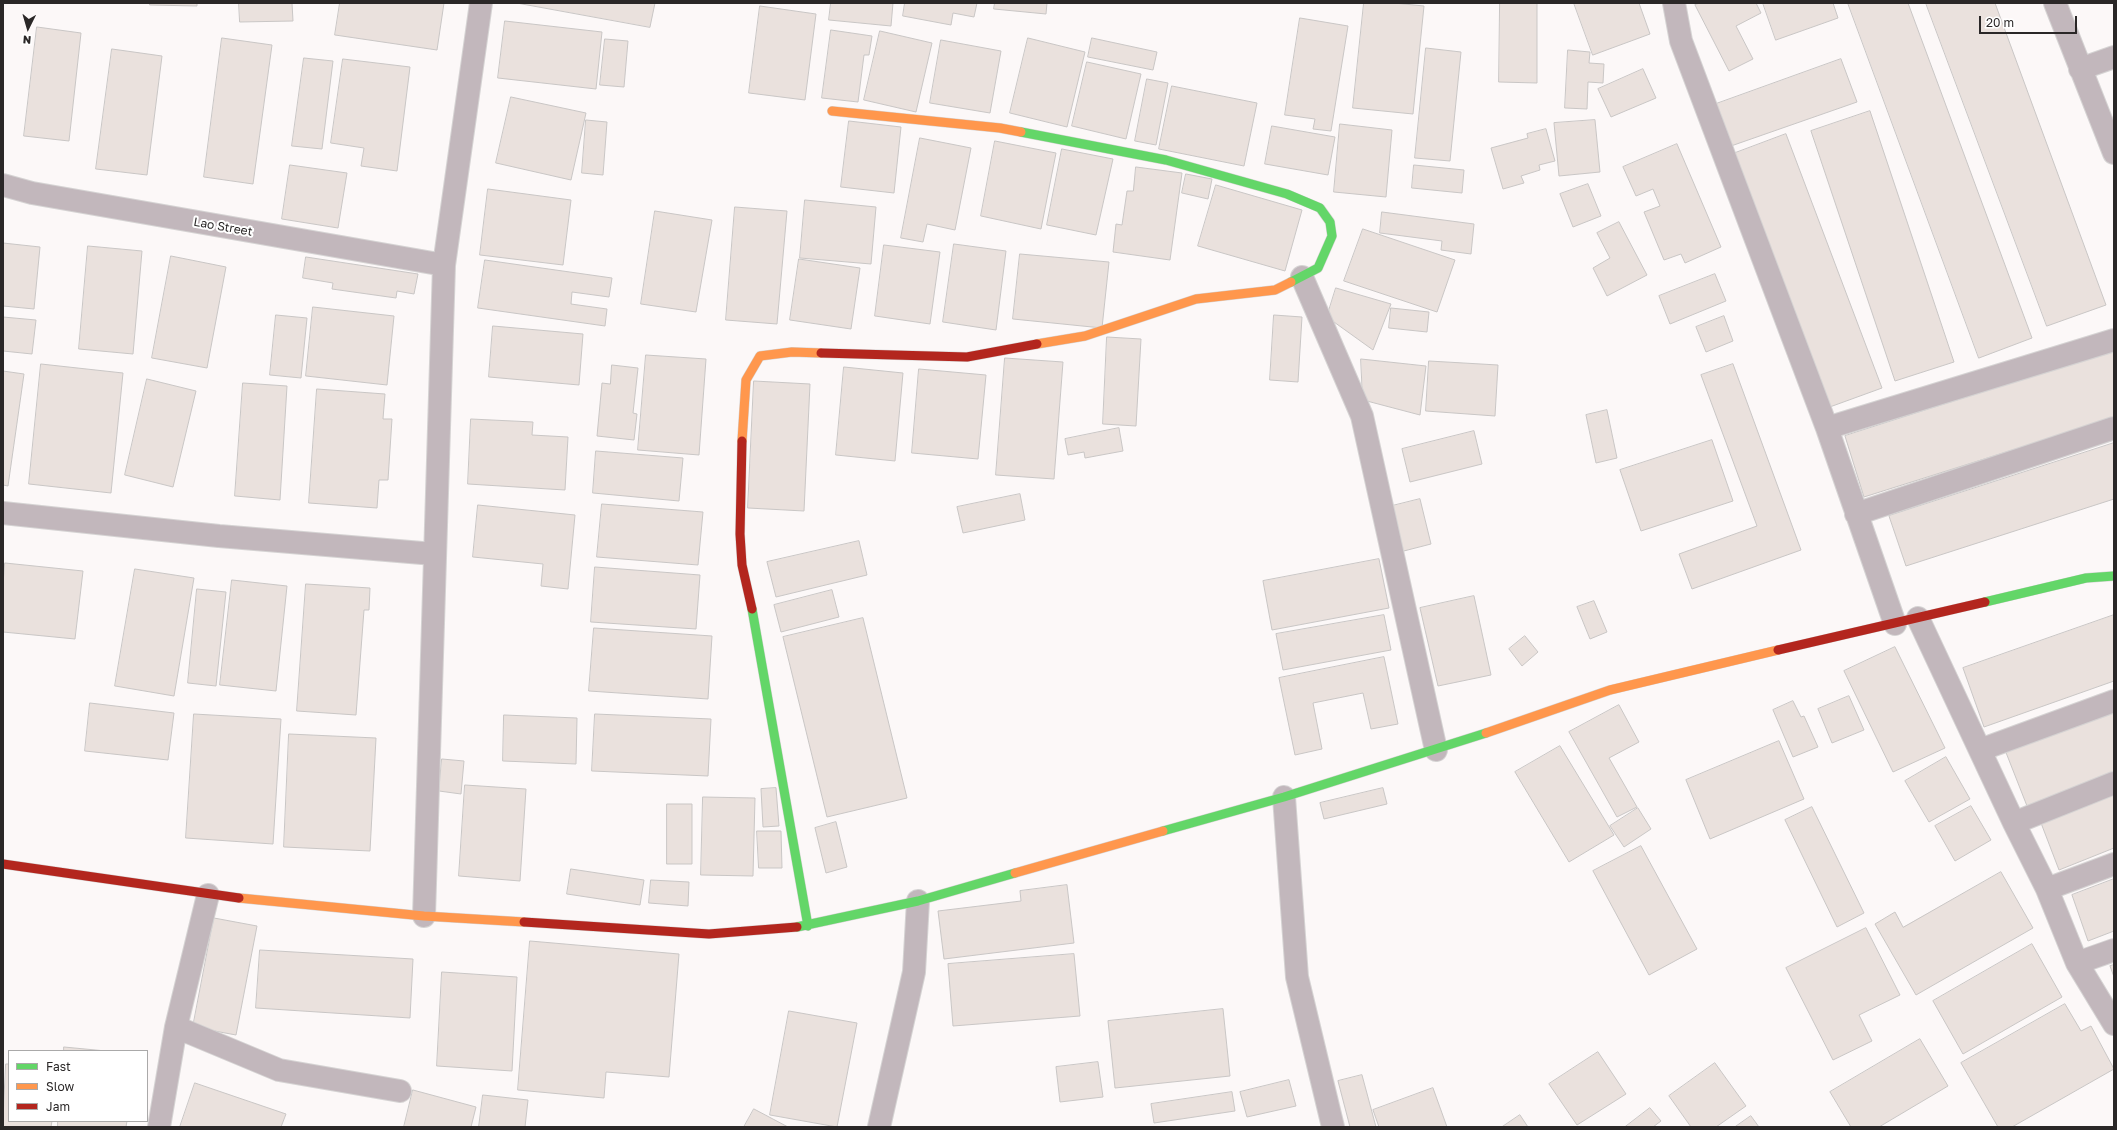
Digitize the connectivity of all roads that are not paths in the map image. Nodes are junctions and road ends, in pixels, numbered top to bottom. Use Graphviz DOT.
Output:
graph roads {
  1 [pos="481,3"];
  2 [pos="1674,3"];
  3 [pos="2055,3"];
  4 [pos="2114,57"];
  5 [pos="2080,70"];
  6 [pos="832,111"];
  7 [pos="2114,154"];
  8 [pos="3,185"];
  9 [pos="444,265"];
  10 [pos="1302,276"];
  11 [pos="2114,340"];
  12 [pos="1826,428"];
  13 [pos="2114,428"];
  14 [pos="3,513"];
  15 [pos="1856,514"];
  16 [pos="434,554"];
  17 [pos="2114,576"];
  18 [pos="1918,618"];
  19 [pos="1895,624"];
  20 [pos="2114,701"];
  21 [pos="1436,750"];
  22 [pos="1980,750"];
  23 [pos="2114,783"];
  24 [pos="1284,797"];
  25 [pos="2014,823"];
  26 [pos="3,864"];
  27 [pos="2114,864"];
  28 [pos="2047,889"];
  29 [pos="208,895"];
  30 [pos="918,901"];
  31 [pos="424,916"];
  32 [pos="808,926"];
  33 [pos="2114,950"];
  34 [pos="2076,963"];
  35 [pos="2114,1024"];
  36 [pos="176,1027"];
  37 [pos="400,1091"];
  38 [pos="159,1127"];
  39 [pos="879,1127"];
  40 [pos="1333,1127"];
  1 -- 9 [label="street"];
  2 -- 12 [label="street"];
  3 -- 5 [label="street"];
  4 -- 5 [label="street"];
  5 -- 7 [label="street"];
  6 -- 10 [label="street"];
  8 -- 9 [label="street, Lao Street"];
  9 -- 16 [label="street"];
  10 -- 21 [label="street"];
  10 -- 32 [label="street"];
  11 -- 12 [label="street"];
  12 -- 15 [label="street"];
  13 -- 15 [label="street"];
  14 -- 16 [label="street"];
  15 -- 19 [label="street"];
  16 -- 31 [label="street"];
  17 -- 18 [label="street"];
  18 -- 19 [label="street"];
  18 -- 22 [label="street"];
  19 -- 21 [label="street"];
  20 -- 22 [label="street"];
  21 -- 24 [label="street"];
  22 -- 25 [label="street"];
  23 -- 25 [label="street"];
  24 -- 30 [label="street"];
  24 -- 40 [label="street"];
  25 -- 28 [label="street"];
  26 -- 29 [label="street"];
  27 -- 28 [label="street"];
  28 -- 34 [label="street"];
  29 -- 31 [label="street"];
  29 -- 36 [label="street"];
  30 -- 32 [label="street"];
  30 -- 39 [label="street"];
  31 -- 32 [label="street"];
  33 -- 34 [label="street"];
  34 -- 35 [label="street"];
  36 -- 37 [label="street"];
  36 -- 38 [label="street"];
}
